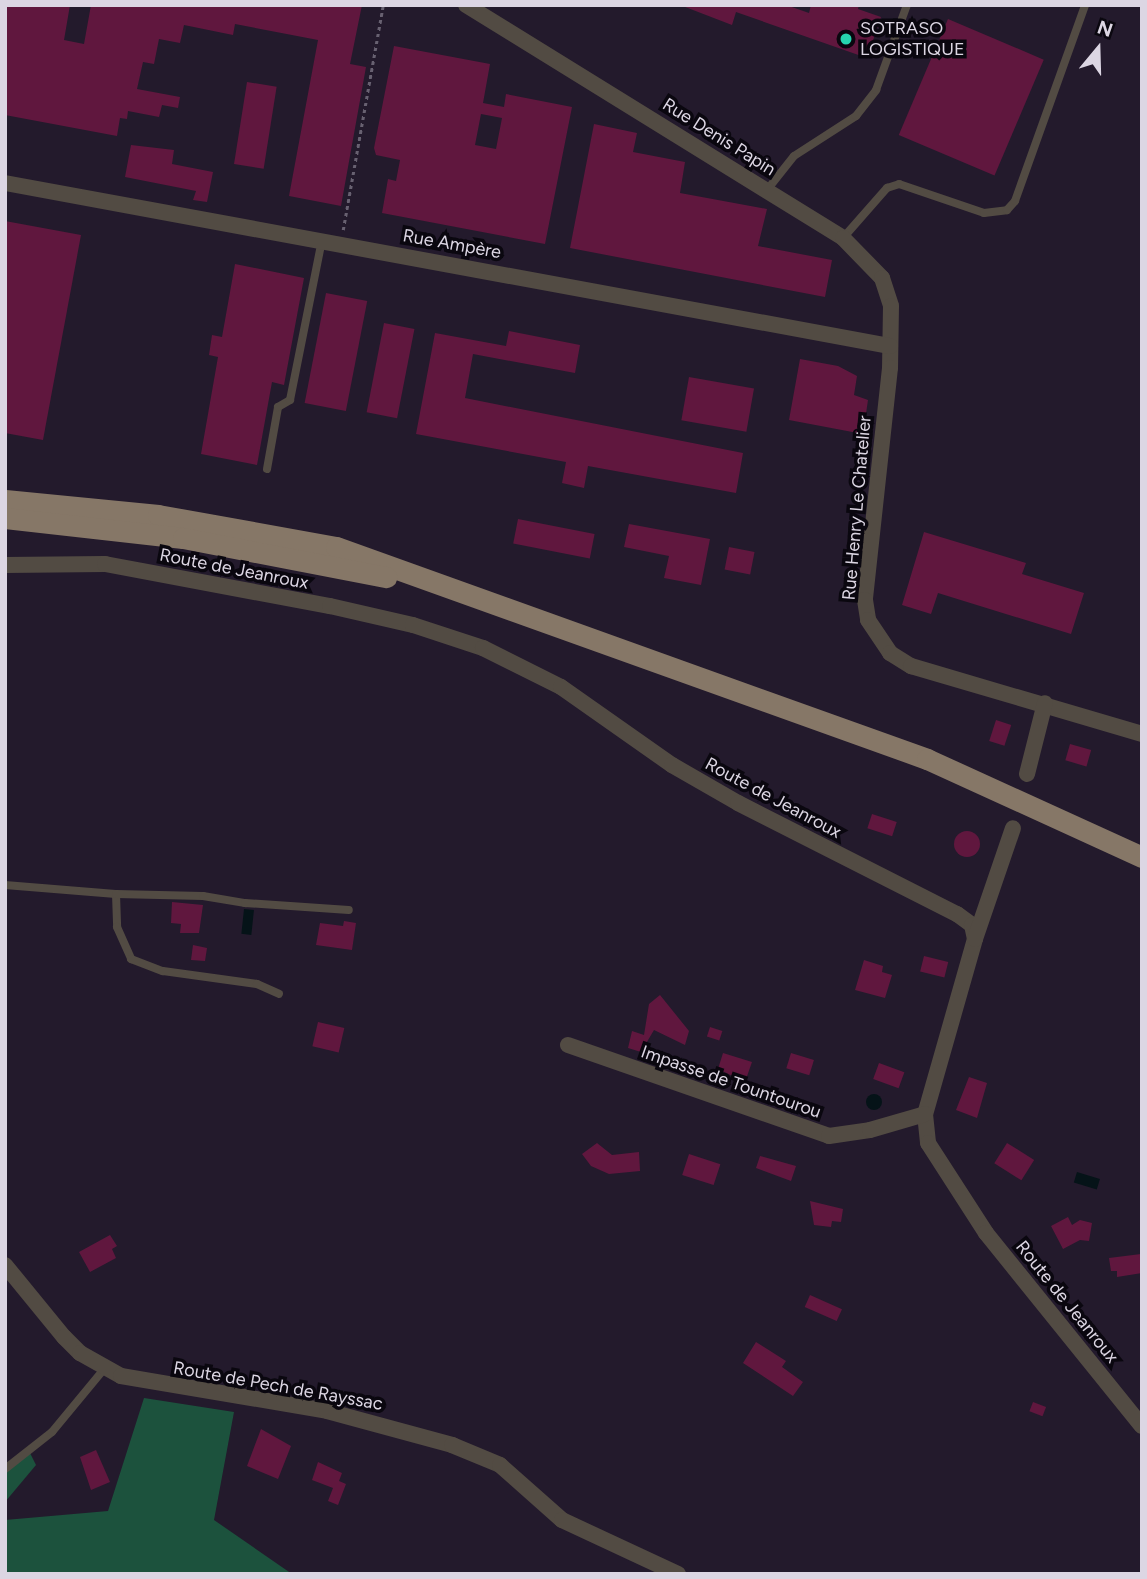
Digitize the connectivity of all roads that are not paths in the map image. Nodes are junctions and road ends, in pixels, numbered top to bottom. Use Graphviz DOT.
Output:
graph roads {
  1 [pos="466,5"];
  2 [pos="907,5"];
  3 [pos="1085,5"];
  4 [pos="5,183"];
  5 [pos="767,190"];
  6 [pos="843,238"];
  7 [pos="322,240"];
  8 [pos="890,346"];
  9 [pos="267,469"];
  10 [pos="5,491"];
  11 [pos="5,500"];
  12 [pos="92,506"];
  13 [pos="5,518"];
  14 [pos="5,565"];
  15 [pos="449,591"];
  16 [pos="1045,703"];
  17 [pos="1142,734"];
  18 [pos="1027,774"];
  19 [pos="1013,828"];
  20 [pos="1142,857"];
  21 [pos="5,885"];
  22 [pos="116,894"];
  23 [pos="349,909"];
  24 [pos="975,939"];
  25 [pos="279,994"];
  26 [pos="568,1045"];
  27 [pos="925,1114"];
  28 [pos="5,1265"];
  29 [pos="105,1368"];
  30 [pos="1142,1426"];
  31 [pos="5,1469"];
  32 [pos="678,1574"];
  1 -- 5 [label="street, Rue Denis Papin"];
  2 -- 5 [label="lane"];
  3 -- 6 [label="lane"];
  4 -- 7 [label="street, Rue Ampère"];
  5 -- 6 [label="street, Rue Denis Papin"];
  6 -- 8 [label="street, Rue Denis Papin"];
  7 -- 8 [label="street, Rue Ampère"];
  7 -- 9 [label="lane"];
  8 -- 16 [label="street, Rue Henry Le Chatelier"];
  10 -- 12 [label="street"];
  11 -- 12 [label="main road"];
  12 -- 15 [label="main road"];
  13 -- 15 [label="main road"];
  14 -- 24 [label="street, Route de Jeanroux"];
  15 -- 20 [label="main road"];
  16 -- 17 [label="street, Rue Henry Le Chatelier"];
  16 -- 18 [label="street"];
  19 -- 24 [label="street"];
  21 -- 22 [label="lane"];
  22 -- 23 [label="lane"];
  22 -- 25 [label="lane"];
  24 -- 27 [label="street, Route de Jeanroux"];
  26 -- 27 [label="street, Impasse de Tountourou"];
  27 -- 30 [label="street, Route de Jeanroux"];
  28 -- 29 [label="street, Route de Pech de Rayssac"];
  29 -- 31 [label="lane"];
  29 -- 32 [label="street, Route de Pech de Rayssac"];
}
